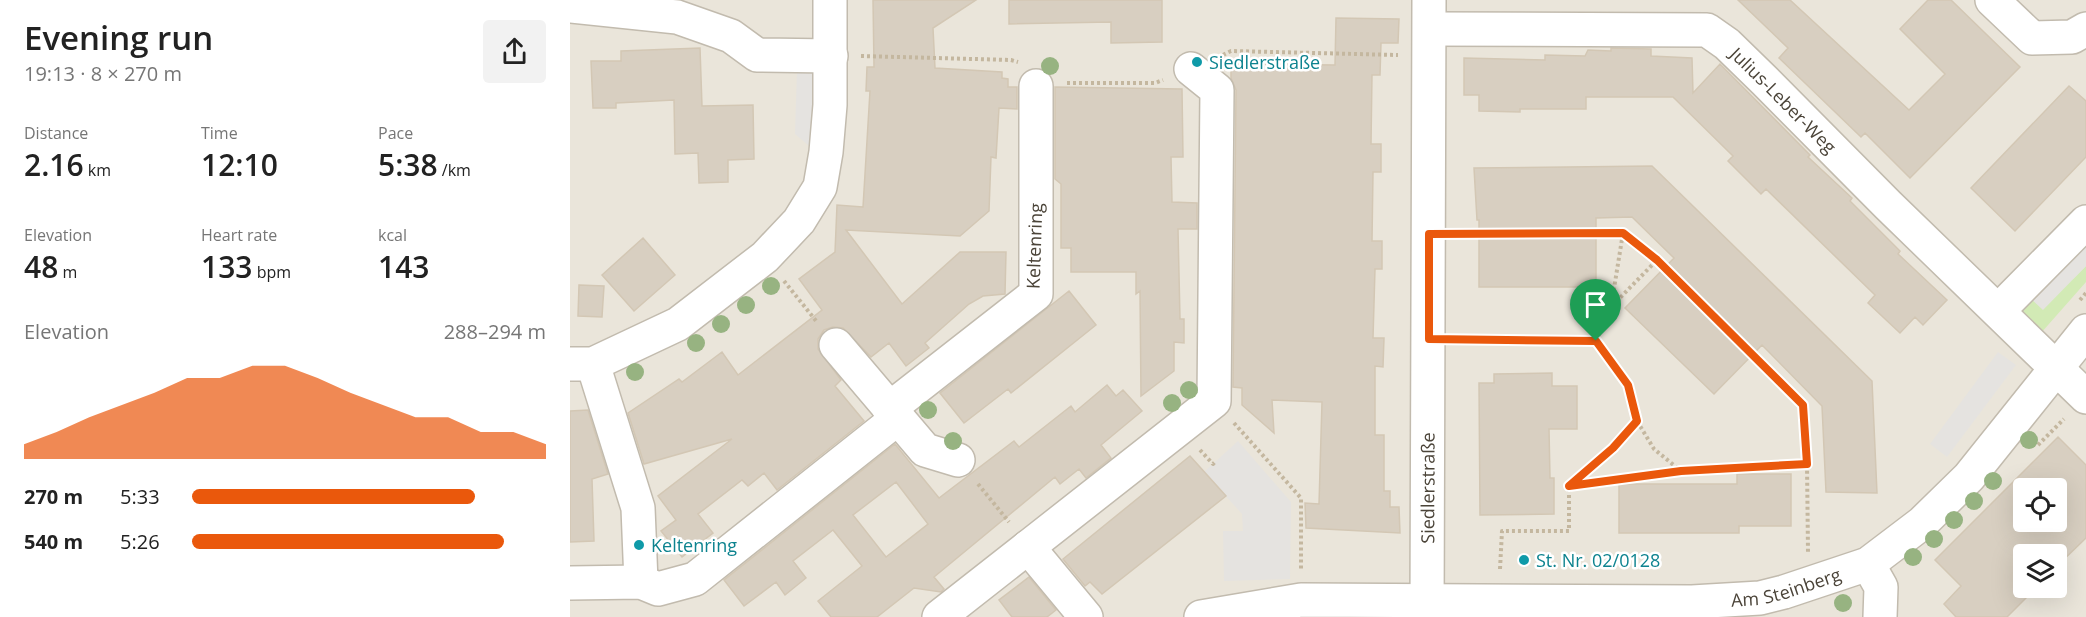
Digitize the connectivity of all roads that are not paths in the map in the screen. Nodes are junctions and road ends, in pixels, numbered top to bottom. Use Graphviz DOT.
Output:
graph roads {
  1 [pos="830,0"];
  2 [pos="1992,0"];
  3 [pos="570,6"];
  4 [pos="1430,14"];
  5 [pos="2086,29"];
  6 [pos="831,56"];
  7 [pos="1191,69"];
  8 [pos="1036,86"];
  9 [pos="2086,222"];
  10 [pos="1998,311"];
  11 [pos="2086,331"];
  12 [pos="836,345"];
  13 [pos="582,364"];
  14 [pos="2055,367"];
  15 [pos="2086,397"];
  16 [pos="893,413"];
  17 [pos="965,468"];
  18 [pos="1028,547"];
  19 [pos="1868,564"];
  20 [pos="641,582"];
  21 [pos="570,583"];
  22 [pos="1427,609"];
  23 [pos="939,617"];
  24 [pos="1086,617"];
  25 [pos="1201,617"];
  26 [pos="1880,617"];
  1 -- 6 [label="street"];
  2 -- 5 [label="street"];
  3 -- 6 [label="street"];
  4 -- 10 [label="street, Julius-Leber-Weg"];
  4 -- 22 [label="street, Siedlerstraße"];
  6 -- 13 [label="street"];
  7 -- 18 [label="street"];
  8 -- 16 [label="street, Keltenring"];
  9 -- 10 [label="street"];
  10 -- 14 [label="street, Julius-Leber-Weg"];
  11 -- 14 [label="street, Am Steinberg"];
  12 -- 16 [label="street"];
  13 -- 20 [label="street"];
  14 -- 15 [label="street, Julius-Leber-Weg"];
  14 -- 19 [label="street, Am Steinberg"];
  16 -- 17 [label="street"];
  16 -- 20 [label="street, Keltenring"];
  18 -- 23 [label="street"];
  18 -- 24 [label="street"];
  19 -- 22 [label="street, Am Steinberg"];
  19 -- 26 [label="street"];
  20 -- 21 [label="street, Keltenring"];
  22 -- 25 [label="street, Am Steinberg"];
}
